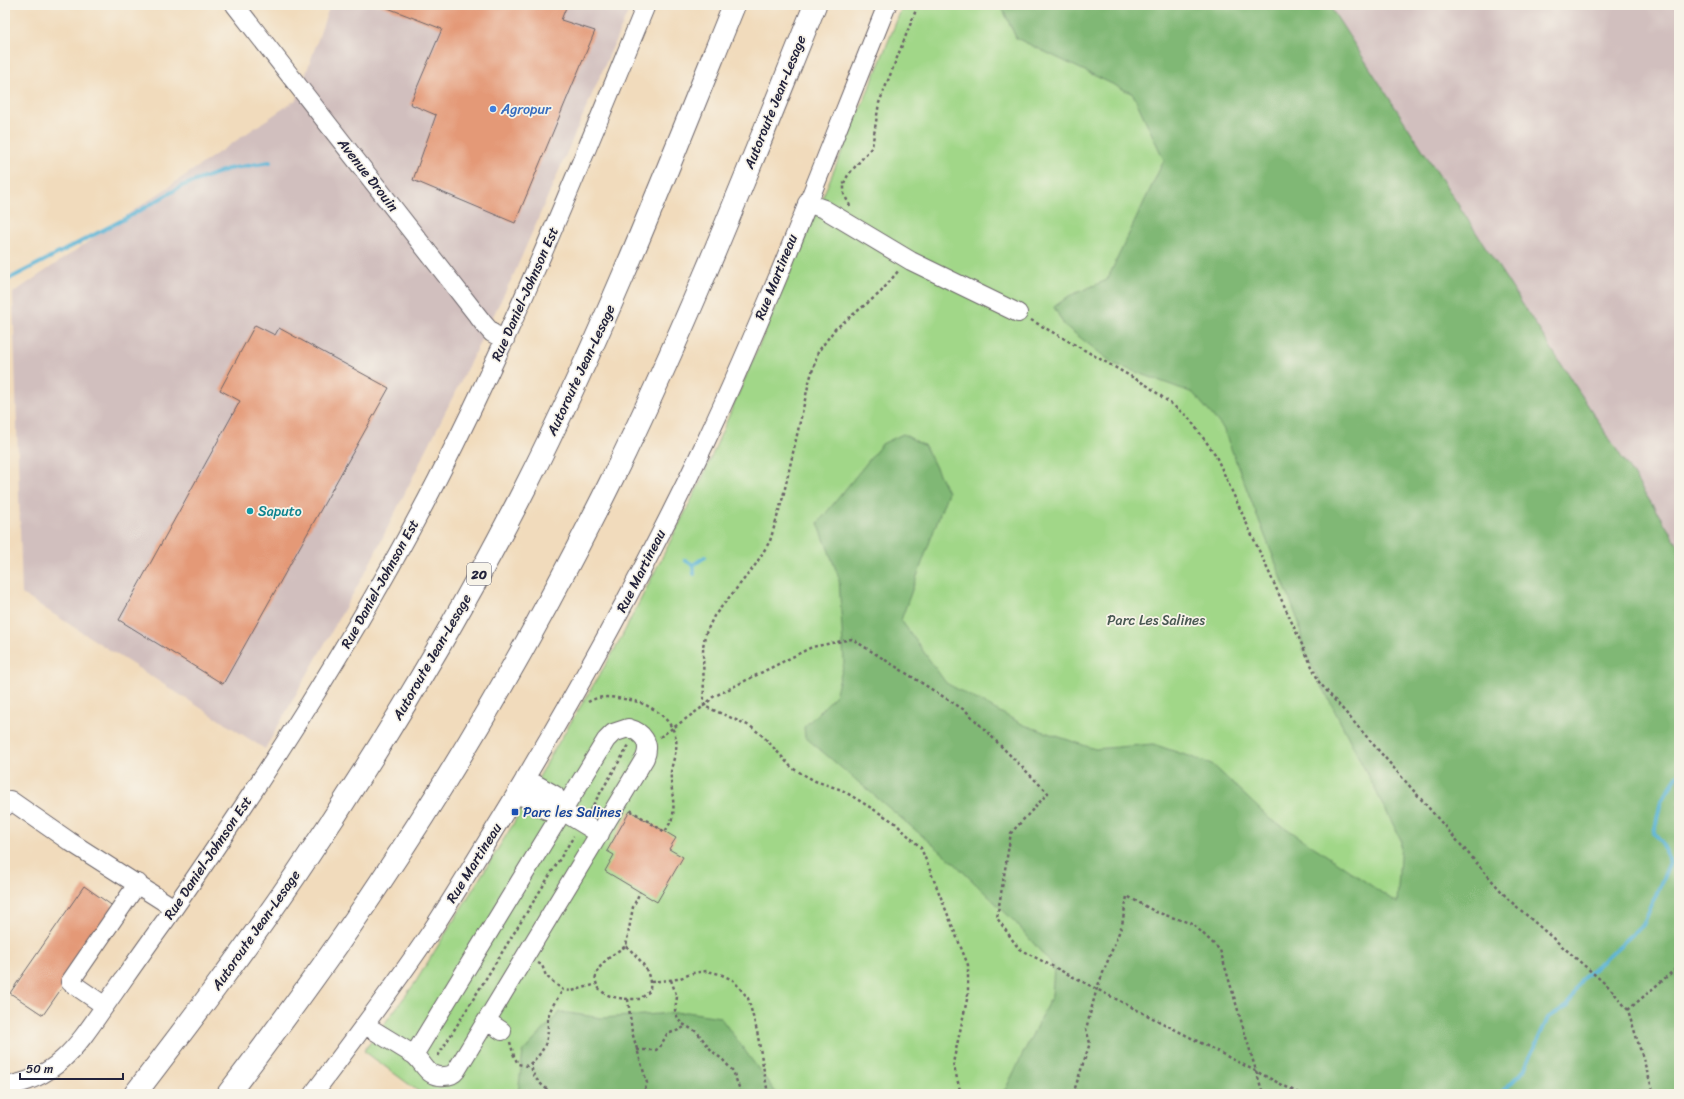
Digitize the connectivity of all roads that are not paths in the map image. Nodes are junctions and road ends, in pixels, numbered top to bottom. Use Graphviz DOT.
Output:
graph roads {
  1 [pos="235,5"];
  2 [pos="646,5"];
  3 [pos="734,5"];
  4 [pos="815,5"];
  5 [pos="887,5"];
  6 [pos="807,203"];
  7 [pos="1018,313"];
  8 [pos="505,340"];
  9 [pos="521,785"];
  10 [pos="5,807"];
  11 [pos="562,811"];
  12 [pos="600,834"];
  13 [pos="138,884"];
  14 [pos="174,908"];
  15 [pos="105,1006"];
  16 [pos="365,1025"];
  17 [pos="414,1055"];
  18 [pos="5,1086"];
  19 [pos="136,1094"];
  20 [pos="228,1094"];
  21 [pos="313,1094"];
  1 -- 8 [label="street, Avenue Drouin"];
  2 -- 8 [label="street, Rue Daniel-Johnson Est"];
  3 -- 19 [label="highway, Autoroute Jean-Lesage / 20"];
  4 -- 20 [label="highway, Autoroute Jean-Lesage"];
  5 -- 6 [label="street, Rue Martineau"];
  6 -- 7 [label="street"];
  6 -- 9 [label="street, Rue Martineau"];
  8 -- 14 [label="street, Rue Daniel-Johnson Est"];
  9 -- 11 [label="street"];
  9 -- 16 [label="street, Rue Martineau"];
  10 -- 13 [label="street"];
  11 -- 12 [label="street"];
  11 -- 12 [label="street"];
  11 -- 17 [label="street"];
  12 -- 17 [label="street"];
  13 -- 14 [label="street"];
  13 -- 15 [label="street"];
  14 -- 15 [label="street, Rue Daniel-Johnson Est"];
  15 -- 18 [label="street, Rue Daniel-Johnson Est"];
  16 -- 17 [label="street"];
  16 -- 21 [label="street, Rue Martineau"];
}
